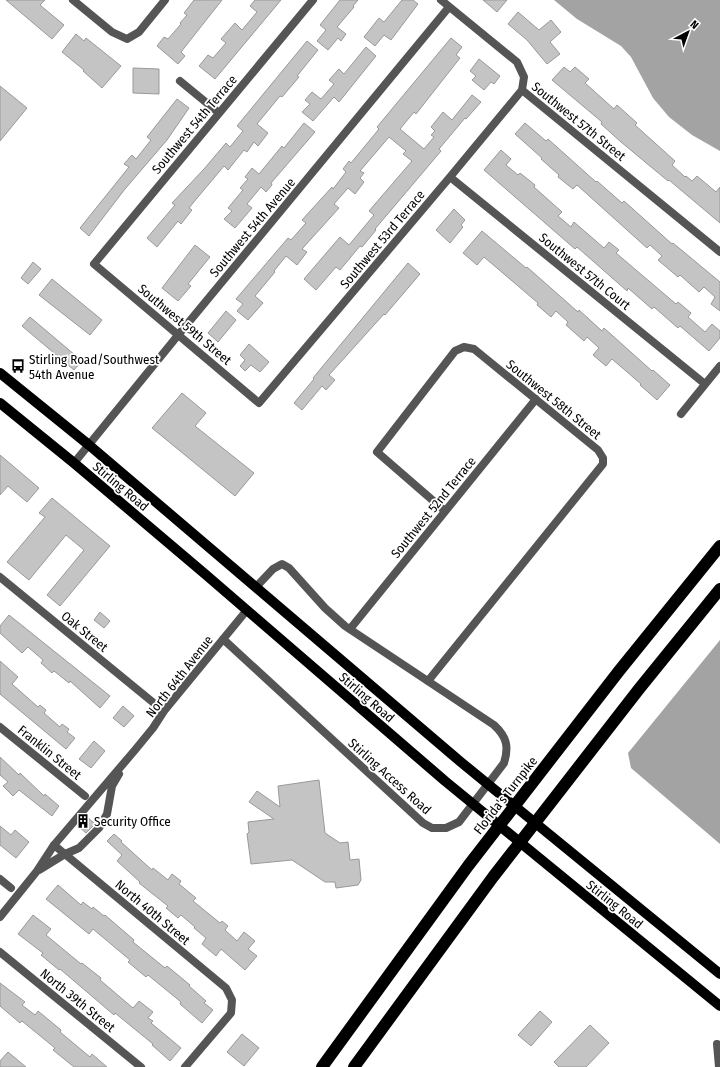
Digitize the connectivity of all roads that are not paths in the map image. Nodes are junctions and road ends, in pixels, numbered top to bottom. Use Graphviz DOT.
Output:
graph roads {
  1 [pos="73,0"];
  2 [pos="165,0"];
  3 [pos="313,0"];
  4 [pos="441,0"];
  5 [pos="449,7"];
  6 [pos="180,81"];
  7 [pos="522,90"];
  8 [pos="219,113"];
  9 [pos="450,177"];
  10 [pos="720,252"];
  11 [pos="94,264"];
  12 [pos="178,334"];
  13 [pos="720,366"];
  14 [pos="0,373"];
  15 [pos="705,384"];
  16 [pos="536,399"];
  17 [pos="0,403"];
  18 [pos="259,403"];
  19 [pos="681,414"];
  20 [pos="89,445"];
  21 [pos="74,463"];
  22 [pos="445,511"];
  23 [pos="720,546"];
  24 [pos="0,577"];
  25 [pos="256,587"];
  26 [pos="720,589"];
  27 [pos="247,610"];
  28 [pos="350,629"];
  29 [pos="223,639"];
  30 [pos="428,681"];
  31 [pos="155,704"];
  32 [pos="0,727"];
  33 [pos="129,756"];
  34 [pos="85,796"];
  35 [pos="54,845"];
  36 [pos="65,854"];
  37 [pos="37,871"];
  38 [pos="0,879"];
  39 [pos="11,888"];
  40 [pos="0,917"];
  41 [pos="0,952"];
  42 [pos="720,974"];
  43 [pos="720,1006"];
  44 [pos="717,1044"];
  45 [pos="141,1067"];
  46 [pos="185,1067"];
  47 [pos="322,1067"];
  48 [pos="354,1067"];
  49 [pos="719,1067"];
  1 -- 2 [label="street"];
  3 -- 8 [label="street, Southwest 54th Terrace"];
  4 -- 5 [label="street, Southwest 57th Street"];
  5 -- 7 [label="street, Southwest 57th Street"];
  5 -- 12 [label="street, Southwest 54th Avenue"];
  6 -- 8 [label="street"];
  7 -- 9 [label="street, Southwest 53rd Terrace"];
  7 -- 10 [label="street, Southwest 57th Street"];
  8 -- 11 [label="street, Southwest 54th Terrace"];
  9 -- 15 [label="street, Southwest 57th Court"];
  9 -- 18 [label="street, Southwest 53rd Terrace"];
  11 -- 12 [label="street, Southwest 59th Street"];
  12 -- 18 [label="street, Southwest 59th Street"];
  12 -- 20 [label="street, Southwest 54th Avenue"];
  13 -- 15 [label="street"];
  14 -- 20 [label="main road, Stirling Road"];
  15 -- 19 [label="street"];
  16 -- 22 [label="street, Southwest 52nd Terrace"];
  16 -- 22 [label="street, Southwest 58th Street"];
  16 -- 30 [label="street, Southwest 58th Street"];
  17 -- 21 [label="main road, Stirling Road"];
  20 -- 21 [label="street, Southwest 54th Avenue"];
  20 -- 25 [label="main road, Stirling Road"];
  21 -- 27 [label="main road, Stirling Road"];
  22 -- 28 [label="street, Southwest 52nd Terrace"];
  23 -- 47 [label="highway, Florida's Turnpike"];
  24 -- 31 [label="street, Oak Street"];
  25 -- 28 [label="street, Stirling Access Road"];
  25 -- 42 [label="main road, Stirling Road"];
  26 -- 48 [label="highway"];
  27 -- 29 [label="street, North 64th Avenue"];
  27 -- 43 [label="main road, Stirling Road"];
  28 -- 30 [label="street, Stirling Access Road"];
  29 -- 30 [label="street, Stirling Access Road"];
  29 -- 33 [label="street, North 64th Avenue"];
  32 -- 34 [label="street, Franklin Street"];
  33 -- 35 [label="street, North 64th Avenue"];
  33 -- 36 [label="street, North 64th Avenue"];
  35 -- 36 [label="street, North 40th Street"];
  35 -- 37 [label="street, North 64th Avenue"];
  36 -- 37 [label="street, North 64th Avenue"];
  36 -- 46 [label="street, North 40th Street"];
  37 -- 40 [label="street, North 64th Avenue"];
  38 -- 39 [label="street"];
  41 -- 45 [label="street, North 39th Street"];
  44 -- 49 [label="street"];
}
